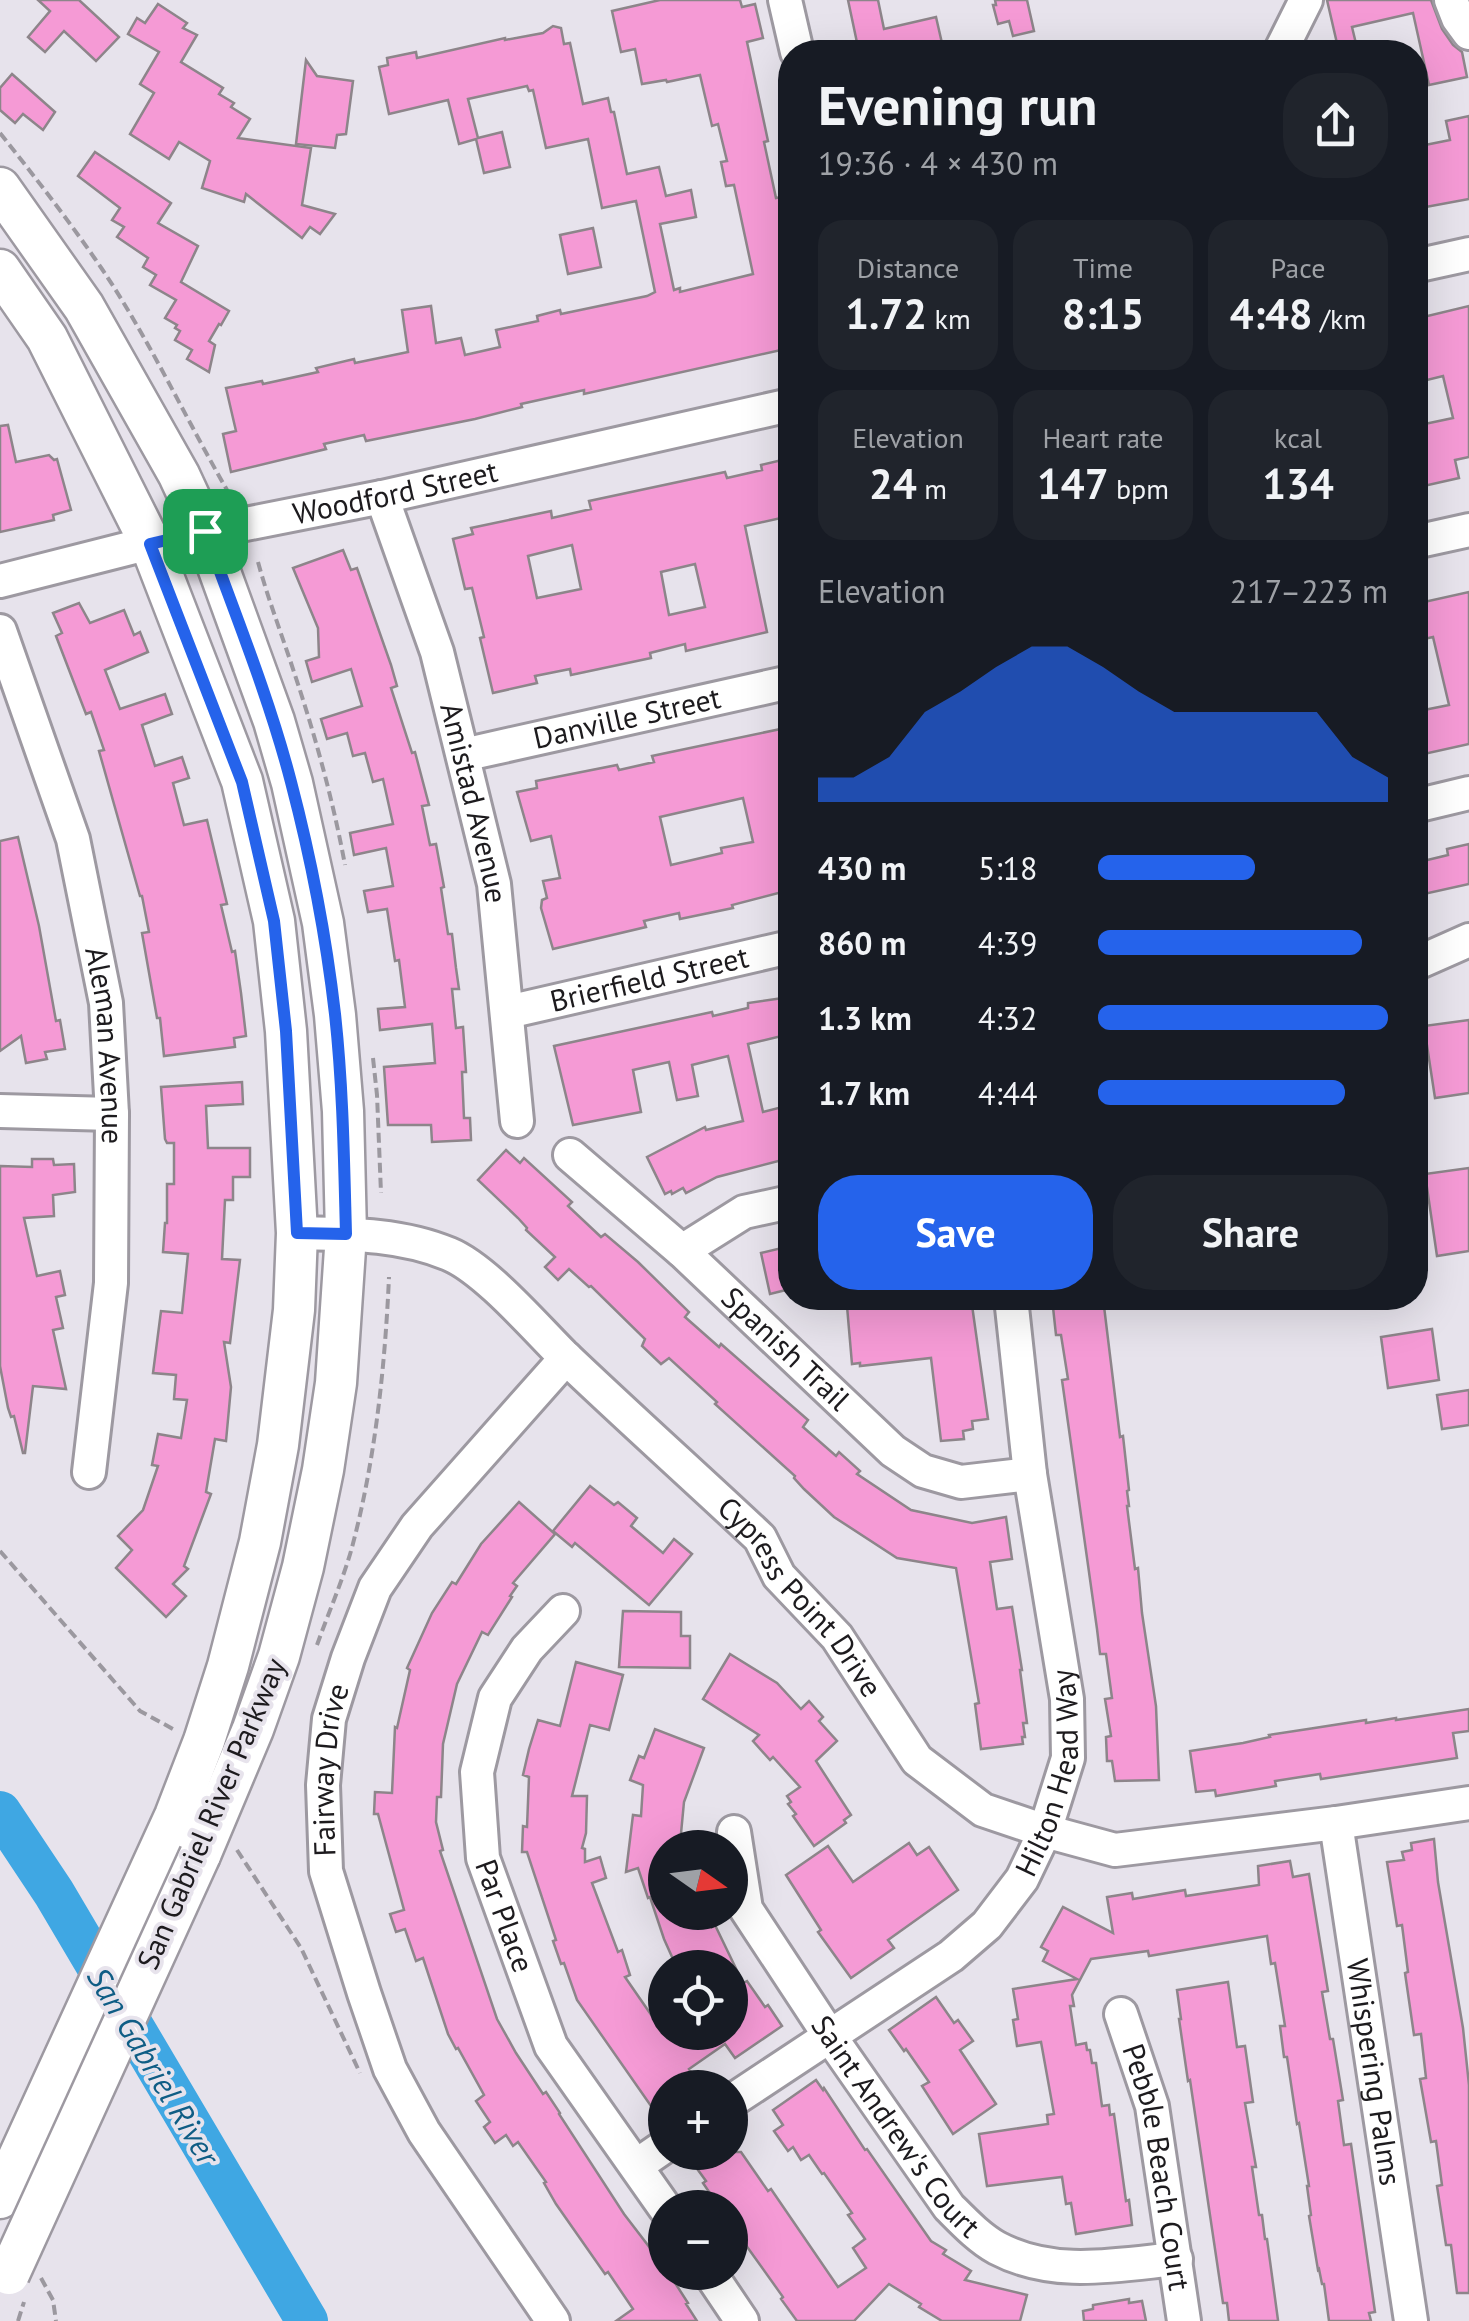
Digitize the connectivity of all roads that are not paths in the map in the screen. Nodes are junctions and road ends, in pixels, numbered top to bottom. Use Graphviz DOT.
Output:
graph roads {
  1 [pos="785,0"];
  2 [pos="1306,0"];
  3 [pos="1452,0"];
  4 [pos="1469,33"];
  5 [pos="793,40"];
  6 [pos="1286,40"];
  7 [pos="0,188"];
  8 [pos="1469,254"];
  9 [pos="1428,263"];
  10 [pos="0,270"];
  11 [pos="778,408"];
  12 [pos="382,497"];
  13 [pos="1469,530"];
  14 [pos="205,531"];
  15 [pos="1428,539"];
  16 [pos="150,544"];
  17 [pos="0,580"];
  18 [pos="0,631"];
  19 [pos="778,685"];
  20 [pos="463,755"];
  21 [pos="1469,794"];
  22 [pos="1428,803"];
  23 [pos="1469,940"];
  24 [pos="778,951"];
  25 [pos="1428,958"];
  26 [pos="508,1012"];
  27 [pos="0,1110"];
  28 [pos="112,1114"];
  29 [pos="517,1121"];
  30 [pos="570,1155"];
  31 [pos="778,1205"];
  32 [pos="297,1233"];
  33 [pos="346,1234"];
  34 [pos="682,1251"];
  35 [pos="1012,1310"];
  36 [pos="566,1358"];
  37 [pos="88,1472"];
  38 [pos="1030,1474"];
  39 [pos="563,1611"];
  40 [pos="1469,1803"];
  41 [pos="1336,1822"];
  42 [pos="1045,1831"];
  43 [pos="748,1912"];
  44 [pos="1121,2014"];
  45 [pos="829,2035"];
  46 [pos="748,2090"];
  47 [pos="648,2158"];
  48 [pos="636,2166"];
  49 [pos="653,2190"];
  50 [pos="0,2198"];
  51 [pos="1176,2258"];
  52 [pos="11,2289"];
  53 [pos="721,2290"];
  54 [pos="554,2321"];
  55 [pos="742,2321"];
  56 [pos="1184,2321"];
  57 [pos="1411,2321"];
  1 -- 5 [label="street"];
  2 -- 6 [label="street"];
  3 -- 4 [label="street"];
  7 -- 14 [label="main road, San Gabriel River Parkway"];
  8 -- 9 [label="street"];
  10 -- 16 [label="main road, San Gabriel River Parkway"];
  11 -- 12 [label="street, Woodford Street"];
  12 -- 14 [label="street, Woodford Street"];
  12 -- 20 [label="street, Amistad Avenue"];
  13 -- 15 [label="street"];
  14 -- 16 [label="street, Woodford Street"];
  14 -- 33 [label="main road, San Gabriel River Parkway"];
  16 -- 17 [label="street, Woodford Street"];
  16 -- 32 [label="main road, San Gabriel River Parkway"];
  18 -- 28 [label="street, Aleman Avenue"];
  19 -- 20 [label="street, Danville Street"];
  20 -- 26 [label="street, Amistad Avenue"];
  21 -- 22 [label="street"];
  23 -- 25 [label="street"];
  24 -- 26 [label="street, Brierfield Street"];
  26 -- 29 [label="street, Amistad Avenue"];
  27 -- 28 [label="street"];
  28 -- 37 [label="street, Aleman Avenue"];
  30 -- 34 [label="street, Spanish Trail"];
  31 -- 34 [label="street"];
  32 -- 33 [label="street, Cypress Point Drive"];
  32 -- 50 [label="main road, San Gabriel River Parkway"];
  33 -- 36 [label="street, Cypress Point Drive"];
  33 -- 52 [label="main road, San Gabriel River Parkway, bridge"];
  34 -- 38 [label="street, Spanish Trail"];
  35 -- 38 [label="street, Hilton Head Way"];
  36 -- 42 [label="street, Cypress Point Drive"];
  36 -- 54 [label="street, Fairway Drive"];
  38 -- 42 [label="street, Hilton Head Way"];
  39 -- 48 [label="street, Par Place"];
  40 -- 41 [label="street, Cypress Point Drive"];
  41 -- 42 [label="street, Cypress Point Drive"];
  41 -- 57 [label="street, Whispering Palms"];
  42 -- 45 [label="street, Hilton Head Way"];
  43 -- 45 [label="street, Saint Andrew's Court"];
  44 -- 51 [label="street, Pebble Beach Court"];
  45 -- 46 [label="street, Hilton Head Way"];
  45 -- 51 [label="street, Saint Andrew's Court"];
  47 -- 48 [label="street"];
  48 -- 49 [label="street, Par Place"];
  51 -- 56 [label="street, Pebble Beach Court"];
  53 -- 55 [label="street"];
}
